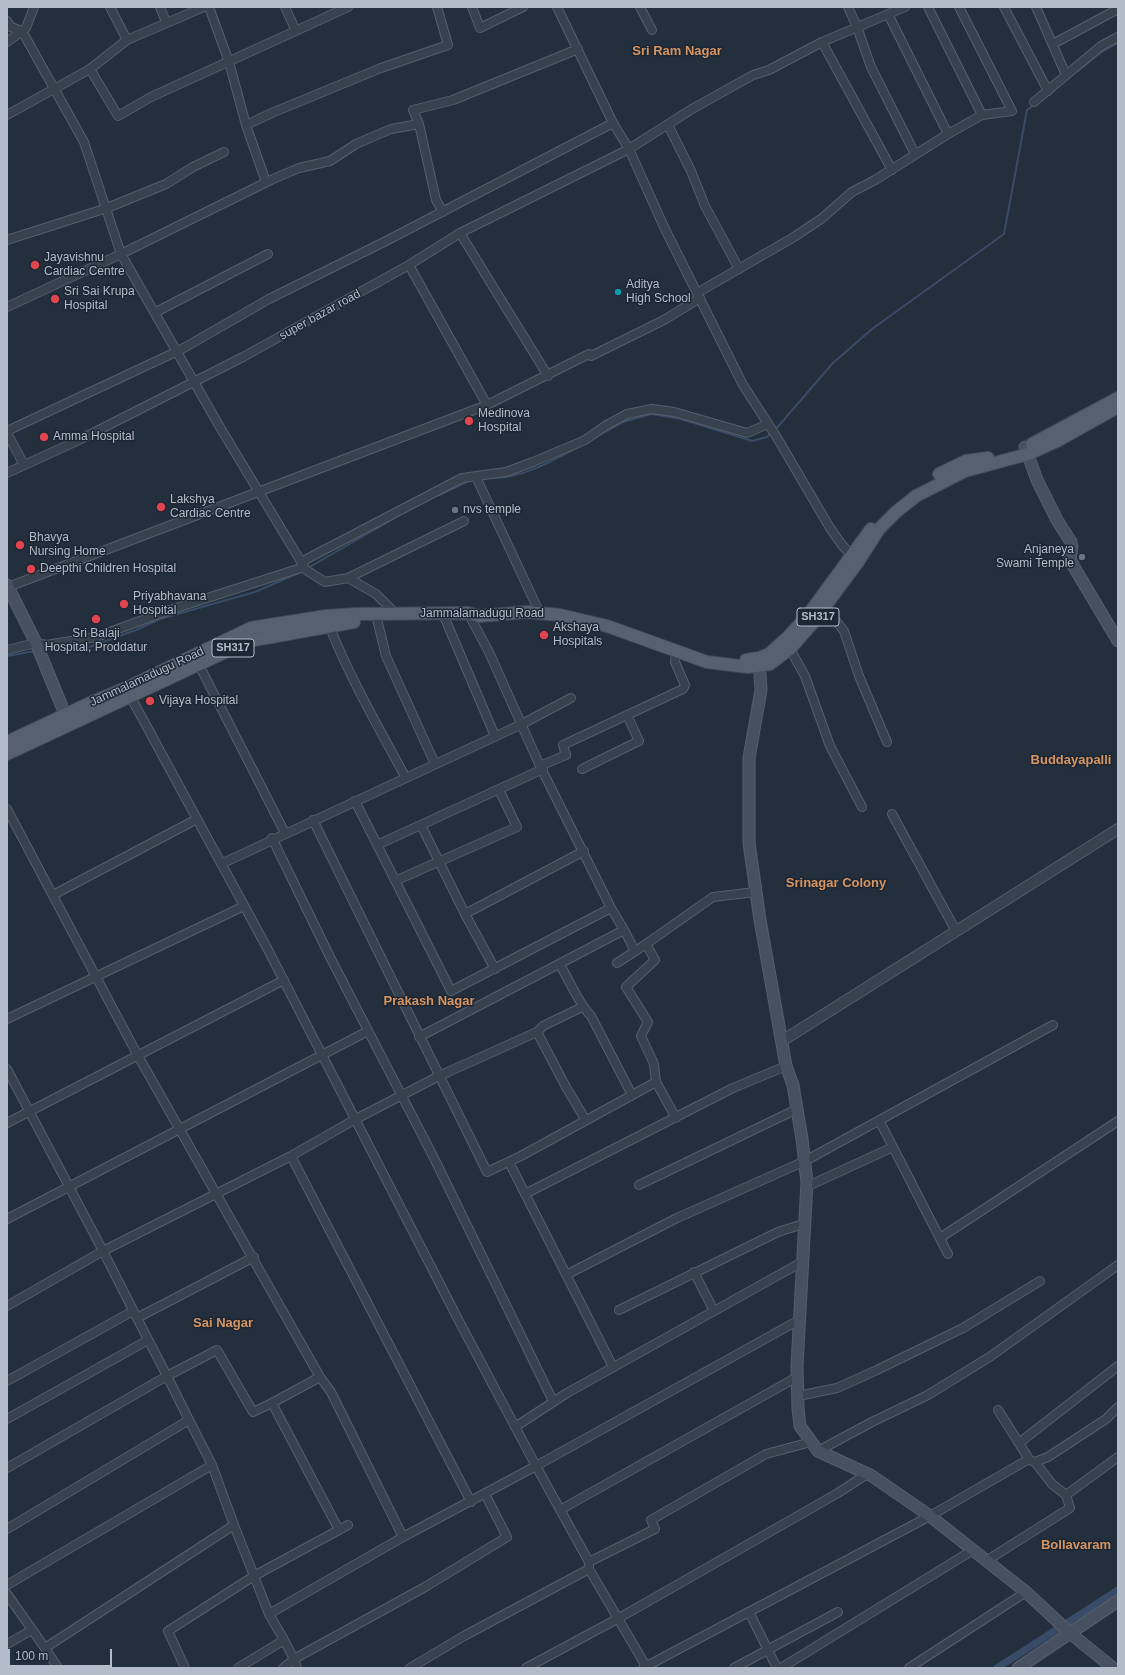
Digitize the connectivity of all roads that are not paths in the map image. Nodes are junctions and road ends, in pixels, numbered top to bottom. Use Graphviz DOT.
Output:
graph roads {
  1 [pos="34,7"];
  2 [pos="110,7"];
  3 [pos="160,7"];
  4 [pos="204,7"];
  5 [pos="209,7"];
  6 [pos="285,7"];
  7 [pos="348,7"];
  8 [pos="437,7"];
  9 [pos="472,7"];
  10 [pos="523,7"];
  11 [pos="557,7"];
  12 [pos="640,7"];
  13 [pos="848,7"];
  14 [pos="905,7"];
  15 [pos="928,7"];
  16 [pos="959,7"];
  17 [pos="1004,7"];
  18 [pos="1036,7"];
  19 [pos="1118,9"];
  20 [pos="331,10"];
  21 [pos="891,11"];
  22 [pos="166,22"];
  23 [pos="8,26"];
  24 [pos="857,26"];
  25 [pos="652,30"];
  26 [pos="22,31"];
  27 [pos="296,31"];
  28 [pos="1118,37"];
  29 [pos="127,40"];
  30 [pos="7,42"];
  31 [pos="822,42"];
  32 [pos="1053,44"];
  33 [pos="578,48"];
  34 [pos="229,62"];
  35 [pos="90,68"];
  36 [pos="1066,75"];
  37 [pos="55,88"];
  38 [pos="1048,91"];
  39 [pos="1034,102"];
  40 [pos="7,115"];
  41 [pos="982,115"];
  42 [pos="613,123"];
  43 [pos="419,124"];
  44 [pos="668,124"];
  45 [pos="246,125"];
  46 [pos="948,134"];
  47 [pos="629,149"];
  48 [pos="224,152"];
  49 [pos="915,154"];
  50 [pos="892,170"];
  51 [pos="266,182"];
  52 [pos="107,208"];
  53 [pos="443,212"];
  54 [pos="460,233"];
  55 [pos="7,240"];
  56 [pos="121,254"];
  57 [pos="268,254"];
  58 [pos="408,265"];
  59 [pos="739,269"];
  60 [pos="699,295"];
  61 [pos="7,307"];
  62 [pos="156,312"];
  63 [pos="177,351"];
  64 [pos="548,376"];
  65 [pos="196,381"];
  66 [pos="1118,398"];
  67 [pos="488,405"];
  68 [pos="1118,407"];
  69 [pos="1095,415"];
  70 [pos="771,429"];
  71 [pos="7,432"];
  72 [pos="1026,450"];
  73 [pos="24,465"];
  74 [pos="7,473"];
  75 [pos="476,477"];
  76 [pos="259,490"];
  77 [pos="464,521"];
  78 [pos="854,558"];
  79 [pos="303,565"];
  80 [pos="348,578"];
  81 [pos="7,586"];
  82 [pos="537,607"];
  83 [pos="825,607"];
  84 [pos="397,615"];
  85 [pos="472,615"];
  86 [pos="444,616"];
  87 [pos="813,616"];
  88 [pos="377,618"];
  89 [pos="328,621"];
  90 [pos="1118,642"];
  91 [pos="36,643"];
  92 [pos="790,649"];
  93 [pos="7,650"];
  94 [pos="676,651"];
  95 [pos="196,659"];
  96 [pos="758,662"];
  97 [pos="128,692"];
  98 [pos="571,698"];
  99 [pos="65,714"];
  100 [pos="627,715"];
  101 [pos="522,724"];
  102 [pos="495,736"];
  103 [pos="7,742"];
  104 [pos="887,742"];
  105 [pos="7,754"];
  106 [pos="435,764"];
  107 [pos="542,768"];
  108 [pos="582,768"];
  109 [pos="406,778"];
  110 [pos="499,790"];
  111 [pos="355,801"];
  112 [pos="862,807"];
  113 [pos="7,809"];
  114 [pos="892,814"];
  115 [pos="196,819"];
  116 [pos="313,820"];
  117 [pos="421,825"];
  118 [pos="1118,829"];
  119 [pos="285,833"];
  120 [pos="272,838"];
  121 [pos="377,845"];
  122 [pos="584,851"];
  123 [pos="439,861"];
  124 [pos="221,864"];
  125 [pos="395,881"];
  126 [pos="755,892"];
  127 [pos="53,895"];
  128 [pos="244,906"];
  129 [pos="611,908"];
  130 [pos="465,914"];
  131 [pos="624,930"];
  132 [pos="956,931"];
  133 [pos="646,944"];
  134 [pos="635,951"];
  135 [pos="617,963"];
  136 [pos="560,965"];
  137 [pos="495,969"];
  138 [pos="97,977"];
  139 [pos="284,980"];
  140 [pos="582,1007"];
  141 [pos="7,1019"];
  142 [pos="1053,1025"];
  143 [pos="368,1031"];
  144 [pos="537,1032"];
  145 [pos="419,1037"];
  146 [pos="782,1041"];
  147 [pos="137,1054"];
  148 [pos="321,1056"];
  149 [pos="786,1066"];
  150 [pos="7,1069"];
  151 [pos="439,1076"];
  152 [pos="656,1082"];
  153 [pos="402,1095"];
  154 [pos="632,1095"];
  155 [pos="797,1109"];
  156 [pos="30,1111"];
  157 [pos="676,1118"];
  158 [pos="585,1119"];
  159 [pos="354,1120"];
  160 [pos="879,1120"];
  161 [pos="1118,1121"];
  162 [pos="7,1123"];
  163 [pos="181,1130"];
  164 [pos="893,1147"];
  165 [pos="291,1156"];
  166 [pos="805,1161"];
  167 [pos="509,1162"];
  168 [pos="69,1185"];
  169 [pos="639,1185"];
  170 [pos="806,1187"];
  171 [pos="217,1192"];
  172 [pos="525,1194"];
  173 [pos="7,1219"];
  174 [pos="803,1224"];
  175 [pos="940,1238"];
  176 [pos="103,1251"];
  177 [pos="948,1254"];
  178 [pos="254,1257"];
  179 [pos="802,1262"];
  180 [pos="1118,1265"];
  181 [pos="694,1272"];
  182 [pos="566,1275"];
  183 [pos="1040,1281"];
  184 [pos="7,1306"];
  185 [pos="619,1310"];
  186 [pos="714,1311"];
  187 [pos="135,1315"];
  188 [pos="799,1320"];
  189 [pos="148,1340"];
  190 [pos="1118,1366"];
  191 [pos="613,1367"];
  192 [pos="167,1376"];
  193 [pos="320,1377"];
  194 [pos="797,1377"];
  195 [pos="7,1381"];
  196 [pos="798,1396"];
  197 [pos="554,1401"];
  198 [pos="272,1403"];
  199 [pos="1118,1407"];
  200 [pos="998,1410"];
  201 [pos="7,1420"];
  202 [pos="189,1420"];
  203 [pos="515,1427"];
  204 [pos="1019,1443"];
  205 [pos="814,1447"];
  206 [pos="1118,1457"];
  207 [pos="1032,1461"];
  208 [pos="212,1464"];
  209 [pos="536,1466"];
  210 [pos="7,1468"];
  211 [pos="867,1474"];
  212 [pos="485,1494"];
  213 [pos="1066,1495"];
  214 [pos="470,1502"];
  215 [pos="560,1510"];
  216 [pos="930,1516"];
  217 [pos="348,1524"];
  218 [pos="234,1525"];
  219 [pos="7,1529"];
  220 [pos="339,1530"];
  221 [pos="403,1538"];
  222 [pos="973,1550"];
  223 [pos="986,1561"];
  224 [pos="589,1566"];
  225 [pos="254,1576"];
  226 [pos="7,1585"];
  227 [pos="1026,1592"];
  228 [pos="7,1594"];
  229 [pos="1118,1601"];
  230 [pos="749,1612"];
  231 [pos="838,1612"];
  232 [pos="270,1614"];
  233 [pos="619,1618"];
  234 [pos="32,1630"];
  235 [pos="1070,1634"];
  236 [pos="284,1640"];
  237 [pos="7,1644"];
  238 [pos="45,1648"];
  239 [pos="768,1650"];
  240 [pos="294,1659"];
  241 [pos="646,1667"];
  242 [pos="58,1668"];
  243 [pos="185,1668"];
  244 [pos="238,1668"];
  245 [pos="283,1668"];
  246 [pos="297,1668"];
  247 [pos="410,1668"];
  248 [pos="526,1668"];
  249 [pos="734,1668"];
  250 [pos="777,1668"];
  251 [pos="781,1668"];
  252 [pos="909,1668"];
  253 [pos="1018,1668"];
  254 [pos="1113,1668"];
  1 -- 26 [label="street"];
  2 -- 29 [label="street"];
  3 -- 22 [label="street"];
  4 -- 22 [label="street"];
  5 -- 34 [label="street"];
  6 -- 27 [label="street"];
  7 -- 20 [label="street"];
  8 -- 45 [label="street"];
  9 -- 10 [label="street"];
  11 -- 33 [label="street"];
  12 -- 25 [label="street"];
  13 -- 24 [label="street"];
  14 -- 21 [label="street, super bazar road"];
  15 -- 41 [label="street"];
  16 -- 41 [label="street"];
  17 -- 38 [label="street"];
  18 -- 32 [label="street"];
  19 -- 32 [label="street"];
  20 -- 27 [label="street"];
  21 -- 24 [label="street, super bazar road"];
  21 -- 46 [label="street"];
  22 -- 29 [label="street"];
  23 -- 26 [label="street"];
  24 -- 31 [label="street, super bazar road"];
  24 -- 49 [label="street"];
  26 -- 30 [label="street"];
  26 -- 37 [label="street"];
  27 -- 34 [label="street"];
  28 -- 36 [label="street"];
  29 -- 35 [label="street"];
  31 -- 44 [label="street, super bazar road"];
  31 -- 50 [label="street"];
  32 -- 36 [label="street"];
  33 -- 42 [label="street"];
  33 -- 43 [label="street"];
  34 -- 35 [label="street"];
  34 -- 45 [label="street"];
  35 -- 37 [label="street"];
  36 -- 38 [label="street"];
  37 -- 40 [label="street"];
  37 -- 52 [label="street"];
  38 -- 39 [label="street"];
  41 -- 46 [label="street"];
  42 -- 47 [label="street"];
  42 -- 53 [label="street"];
  43 -- 51 [label="street"];
  43 -- 53 [label="street"];
  44 -- 47 [label="street, super bazar road"];
  44 -- 59 [label="street"];
  45 -- 51 [label="street"];
  46 -- 49 [label="street"];
  47 -- 54 [label="street, super bazar road"];
  47 -- 60 [label="street"];
  48 -- 52 [label="street"];
  49 -- 50 [label="street"];
  50 -- 59 [label="street"];
  51 -- 56 [label="street"];
  52 -- 55 [label="street"];
  52 -- 56 [label="street"];
  53 -- 63 [label="street"];
  54 -- 58 [label="street, super bazar road"];
  54 -- 64 [label="street"];
  56 -- 61 [label="street"];
  56 -- 62 [label="street"];
  57 -- 62 [label="street"];
  58 -- 65 [label="street, super bazar road"];
  58 -- 67 [label="street"];
  59 -- 60 [label="street"];
  60 -- 64 [label="street"];
  60 -- 70 [label="street"];
  62 -- 63 [label="street"];
  63 -- 65 [label="street"];
  63 -- 71 [label="street"];
  64 -- 67 [label="street"];
  65 -- 73 [label="street, super bazar road"];
  65 -- 76 [label="street"];
  66 -- 69 [label="main road"];
  67 -- 76 [label="street"];
  68 -- 69 [label="main road"];
  69 -- 72 [label="main road"];
  70 -- 75 [label="street"];
  70 -- 78 [label="street"];
  71 -- 73 [label="street"];
  72 -- 78 [label="main road"];
  72 -- 90 [label="main road"];
  73 -- 74 [label="street, super bazar road"];
  75 -- 79 [label="street"];
  75 -- 82 [label="street"];
  76 -- 79 [label="street"];
  76 -- 81 [label="street"];
  77 -- 80 [label="street"];
  78 -- 83 [label="main road, Jammalamadugu Road / SH317"];
  78 -- 87 [label="main road"];
  79 -- 80 [label="street"];
  79 -- 91 [label="street"];
  80 -- 84 [label="street"];
  81 -- 91 [label="main road"];
  82 -- 85 [label="main road"];
  82 -- 96 [label="main road"];
  83 -- 87 [label="main road, Jammalamadugu Road / SH317"];
  83 -- 104 [label="street"];
  84 -- 86 [label="main road, Jammalamadugu Road / SH317"];
  84 -- 88 [label="main road, Jammalamadugu Road / SH317"];
  85 -- 86 [label="main road, Jammalamadugu Road / SH317"];
  85 -- 94 [label="main road, Jammalamadugu Road / SH317"];
  85 -- 101 [label="street"];
  86 -- 88 [label="main road, SH317"];
  86 -- 102 [label="street"];
  87 -- 92 [label="main road, Jammalamadugu Road / SH317"];
  87 -- 96 [label="main road"];
  88 -- 89 [label="main road, Jammalamadugu Road / SH317"];
  88 -- 106 [label="street"];
  89 -- 95 [label="main road, Jammalamadugu Road / SH317"];
  89 -- 109 [label="street"];
  91 -- 93 [label="street"];
  91 -- 99 [label="main road"];
  92 -- 96 [label="main road, Jammalamadugu Road / SH317"];
  92 -- 112 [label="street"];
  94 -- 96 [label="main road, Jammalamadugu Road / SH317"];
  94 -- 100 [label="street"];
  95 -- 97 [label="main road, Jammalamadugu Road / SH317"];
  95 -- 119 [label="street"];
  96 -- 126 [label="main road"];
  97 -- 99 [label="main road, Jammalamadugu Road / SH317"];
  97 -- 105 [label="main road, SH317"];
  97 -- 115 [label="street"];
  98 -- 101 [label="street"];
  99 -- 103 [label="main road, Jammalamadugu Road / SH317"];
  100 -- 107 [label="street"];
  100 -- 108 [label="street"];
  101 -- 102 [label="street"];
  101 -- 107 [label="street"];
  102 -- 106 [label="street"];
  106 -- 109 [label="street"];
  107 -- 110 [label="street"];
  107 -- 122 [label="street"];
  109 -- 111 [label="street"];
  110 -- 117 [label="street"];
  110 -- 123 [label="street"];
  111 -- 116 [label="street"];
  111 -- 121 [label="street"];
  113 -- 127 [label="street"];
  114 -- 132 [label="street"];
  115 -- 124 [label="street"];
  115 -- 127 [label="street"];
  116 -- 119 [label="street"];
  116 -- 145 [label="street"];
  117 -- 121 [label="street"];
  117 -- 123 [label="street"];
  118 -- 132 [label="street"];
  119 -- 120 [label="street"];
  120 -- 124 [label="street"];
  120 -- 143 [label="street"];
  121 -- 125 [label="street"];
  122 -- 129 [label="street"];
  122 -- 130 [label="street"];
  123 -- 125 [label="street"];
  123 -- 130 [label="street"];
  124 -- 128 [label="street"];
  125 -- 137 [label="street"];
  126 -- 133 [label="street"];
  126 -- 146 [label="main road"];
  127 -- 138 [label="street"];
  128 -- 138 [label="street"];
  128 -- 139 [label="street"];
  129 -- 131 [label="street"];
  129 -- 137 [label="street"];
  130 -- 137 [label="street"];
  131 -- 134 [label="street"];
  131 -- 136 [label="street"];
  132 -- 146 [label="street"];
  133 -- 134 [label="street"];
  133 -- 152 [label="street"];
  134 -- 135 [label="street"];
  136 -- 140 [label="street"];
  136 -- 145 [label="street"];
  138 -- 141 [label="street"];
  138 -- 147 [label="street"];
  139 -- 147 [label="street"];
  139 -- 148 [label="street"];
  140 -- 144 [label="street"];
  140 -- 154 [label="street"];
  142 -- 160 [label="street"];
  143 -- 148 [label="street"];
  143 -- 153 [label="street"];
  144 -- 151 [label="street"];
  144 -- 158 [label="street"];
  145 -- 151 [label="street"];
  146 -- 149 [label="main road"];
  147 -- 156 [label="street"];
  147 -- 163 [label="street"];
  148 -- 159 [label="street"];
  148 -- 163 [label="street"];
  149 -- 155 [label="main road"];
  149 -- 157 [label="street"];
  150 -- 156 [label="street"];
  151 -- 153 [label="street"];
  151 -- 167 [label="street"];
  152 -- 154 [label="street"];
  152 -- 157 [label="street"];
  153 -- 159 [label="street"];
  153 -- 197 [label="street"];
  154 -- 158 [label="street"];
  155 -- 166 [label="main road"];
  155 -- 169 [label="street"];
  156 -- 162 [label="street"];
  156 -- 168 [label="street"];
  157 -- 172 [label="street"];
  158 -- 167 [label="street"];
  159 -- 165 [label="street"];
  159 -- 203 [label="street"];
  160 -- 164 [label="street"];
  160 -- 166 [label="street"];
  161 -- 175 [label="street"];
  163 -- 168 [label="street"];
  163 -- 171 [label="street"];
  164 -- 170 [label="street"];
  164 -- 175 [label="street"];
  165 -- 171 [label="street"];
  165 -- 214 [label="street"];
  166 -- 170 [label="main road"];
  166 -- 182 [label="street"];
  167 -- 172 [label="street"];
  168 -- 173 [label="street"];
  168 -- 176 [label="street"];
  170 -- 174 [label="main road"];
  171 -- 176 [label="street"];
  171 -- 178 [label="street"];
  172 -- 182 [label="street"];
  174 -- 179 [label="main road"];
  174 -- 181 [label="street"];
  175 -- 177 [label="street"];
  176 -- 184 [label="street"];
  176 -- 187 [label="street"];
  178 -- 187 [label="street"];
  178 -- 193 [label="street"];
  179 -- 186 [label="street"];
  179 -- 188 [label="main road"];
  180 -- 205 [label="street"];
  181 -- 185 [label="street"];
  181 -- 186 [label="street"];
  182 -- 191 [label="street"];
  183 -- 196 [label="street"];
  186 -- 191 [label="street"];
  187 -- 189 [label="street"];
  187 -- 195 [label="street"];
  188 -- 194 [label="main road"];
  188 -- 209 [label="street"];
  189 -- 192 [label="street"];
  189 -- 201 [label="street"];
  190 -- 204 [label="street"];
  191 -- 197 [label="street"];
  192 -- 198 [label="street"];
  192 -- 202 [label="street"];
  192 -- 210 [label="street"];
  193 -- 198 [label="street"];
  193 -- 221 [label="street"];
  194 -- 196 [label="main road"];
  194 -- 215 [label="street"];
  196 -- 205 [label="main road"];
  197 -- 203 [label="street"];
  198 -- 220 [label="street"];
  199 -- 207 [label="street"];
  200 -- 204 [label="street"];
  202 -- 208 [label="street"];
  202 -- 219 [label="street"];
  203 -- 209 [label="street"];
  204 -- 207 [label="street"];
  205 -- 211 [label="main road"];
  205 -- 224 [label="street"];
  206 -- 213 [label="street"];
  207 -- 213 [label="street"];
  207 -- 216 [label="street"];
  208 -- 218 [label="street"];
  208 -- 226 [label="street"];
  209 -- 212 [label="street"];
  209 -- 215 [label="street"];
  211 -- 216 [label="main road"];
  211 -- 233 [label="street"];
  212 -- 214 [label="street"];
  212 -- 240 [label="street"];
  213 -- 223 [label="street"];
  214 -- 221 [label="street"];
  215 -- 224 [label="street"];
  216 -- 222 [label="main road"];
  216 -- 230 [label="street"];
  217 -- 220 [label="street"];
  218 -- 225 [label="street"];
  218 -- 238 [label="street"];
  220 -- 225 [label="street"];
  221 -- 232 [label="street"];
  222 -- 223 [label="main road"];
  222 -- 251 [label="street"];
  223 -- 227 [label="main road"];
  224 -- 233 [label="street"];
  224 -- 247 [label="street"];
  225 -- 232 [label="street"];
  225 -- 243 [label="street"];
  227 -- 235 [label="main road"];
  227 -- 252 [label="street"];
  228 -- 234 [label="street"];
  229 -- 235 [label="main road"];
  230 -- 239 [label="street"];
  230 -- 241 [label="street"];
  231 -- 239 [label="street"];
  232 -- 236 [label="street"];
  233 -- 241 [label="street"];
  233 -- 248 [label="street"];
  234 -- 237 [label="street"];
  234 -- 238 [label="street"];
  235 -- 253 [label="main road"];
  235 -- 254 [label="main road"];
  236 -- 240 [label="street"];
  236 -- 244 [label="street"];
  238 -- 242 [label="street"];
  239 -- 249 [label="street"];
  239 -- 250 [label="street"];
  240 -- 245 [label="street"];
  240 -- 246 [label="street"];
}
